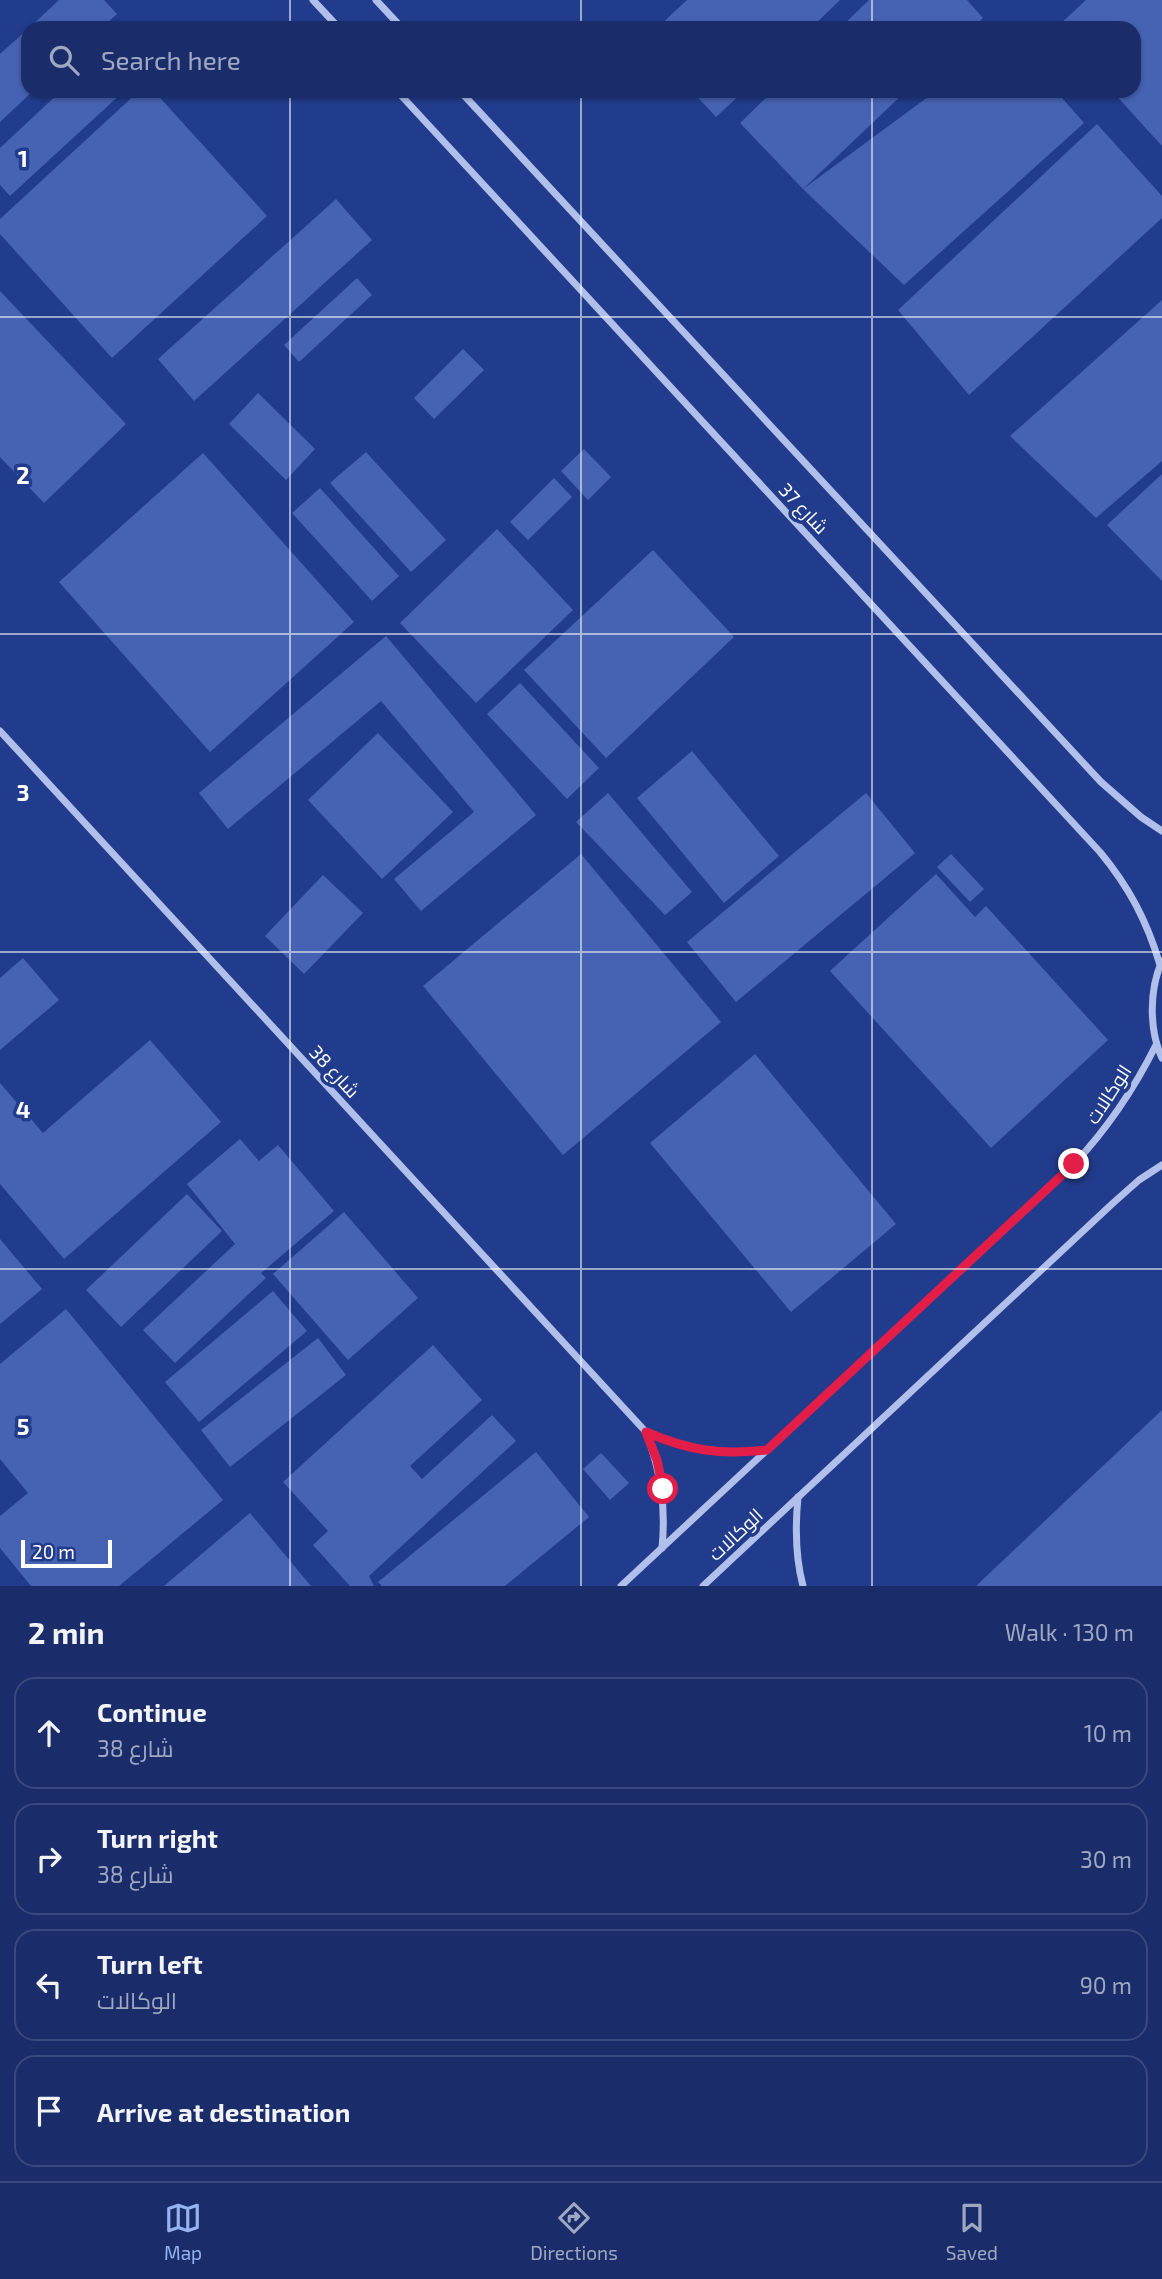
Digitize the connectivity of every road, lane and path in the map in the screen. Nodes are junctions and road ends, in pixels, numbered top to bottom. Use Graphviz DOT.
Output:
graph roads {
  1 [pos="313,0"];
  2 [pos="376,0"];
  3 [pos="332,21"];
  4 [pos="396,21"];
  5 [pos="403,98"];
  6 [pos="466,98"];
  7 [pos="0,730"];
  8 [pos="1162,831"];
  9 [pos="1161,963"];
  10 [pos="1156,1045"];
  11 [pos="1162,1058"];
  12 [pos="1162,1165"];
  13 [pos="646,1432"];
  14 [pos="767,1450"];
  15 [pos="798,1497"];
  16 [pos="662,1548"];
  17 [pos="621,1586"];
  18 [pos="703,1586"];
  19 [pos="803,1586"];
  1 -- 3 [label="street"];
  2 -- 4 [label="street"];
  5 -- 9 [label="street, شارع 37"];
  6 -- 8 [label="street, شارع 37"];
  7 -- 13 [label="street, شارع 38"];
  9 -- 10 [label="street"];
  10 -- 11 [label="street"];
  10 -- 14 [label="street, الوكالات"];
  12 -- 15 [label="street, الوكالات"];
  13 -- 14 [label="street, شارع 38"];
  13 -- 16 [label="street, شارع 38"];
  14 -- 16 [label="street, الوكالات"];
  15 -- 18 [label="street, الوكالات"];
  15 -- 19 [label="street"];
  16 -- 17 [label="street, الوكالات"];
}
